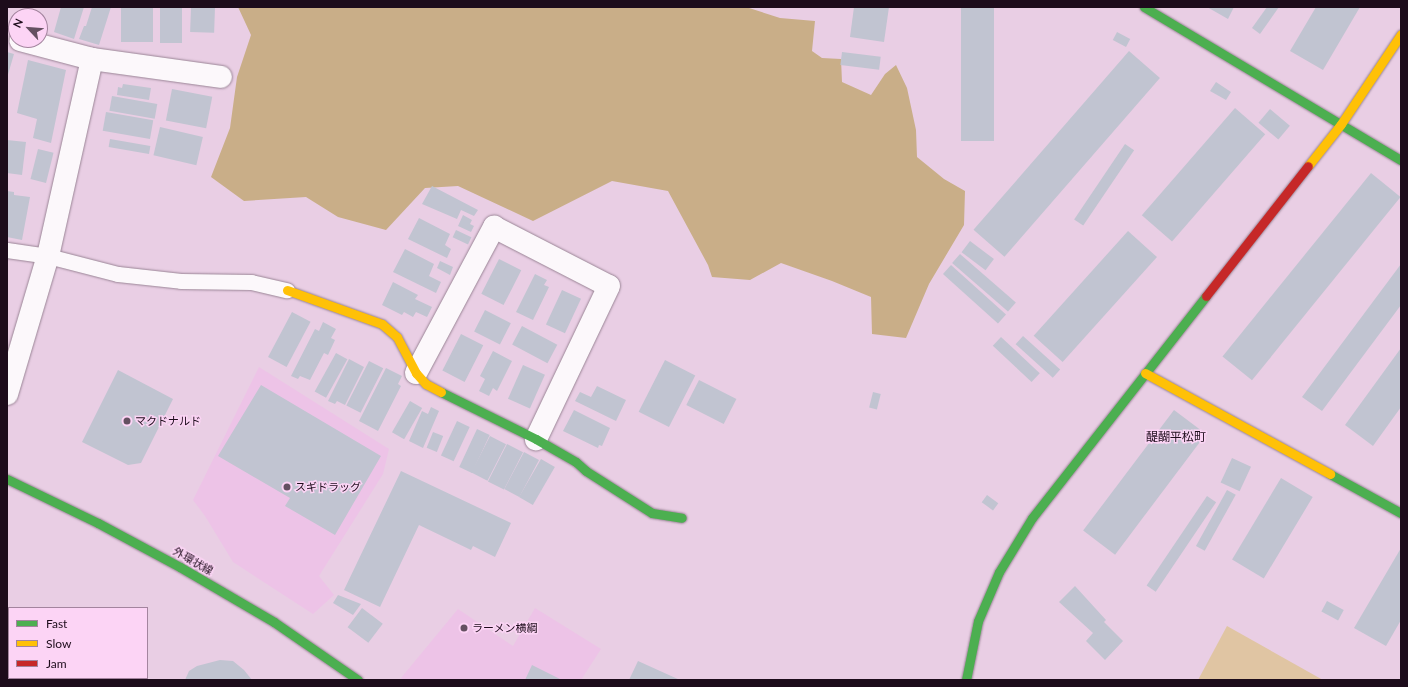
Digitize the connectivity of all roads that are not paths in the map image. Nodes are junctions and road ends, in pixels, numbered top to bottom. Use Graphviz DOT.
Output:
graph roads {
  1 [pos="1144,7"];
  2 [pos="1401,34"];
  3 [pos="48,48"];
  4 [pos="92,60"];
  5 [pos="221,77"];
  6 [pos="1341,124"];
  7 [pos="1401,160"];
  8 [pos="7,250"];
  9 [pos="48,256"];
  10 [pos="286,290"];
  11 [pos="416,373"];
  12 [pos="1145,374"];
  13 [pos="7,394"];
  14 [pos="536,439"];
  15 [pos="7,479"];
  16 [pos="1401,514"];
  17 [pos="682,518"];
  18 [pos="358,680"];
  19 [pos="966,680"];
  1 -- 6 [label="street"];
  2 -- 6 [label="street"];
  3 -- 4 [label="street"];
  4 -- 5 [label="street"];
  4 -- 9 [label="street"];
  6 -- 7 [label="street"];
  6 -- 12 [label="street"];
  8 -- 9 [label="lane"];
  9 -- 10 [label="lane"];
  9 -- 13 [label="street"];
  10 -- 11 [label="street"];
  11 -- 14 [label="street"];
  11 -- 14 [label="street"];
  12 -- 16 [label="street"];
  12 -- 19 [label="street"];
  14 -- 17 [label="street"];
  15 -- 18 [label="street, 外環状線"];
}
